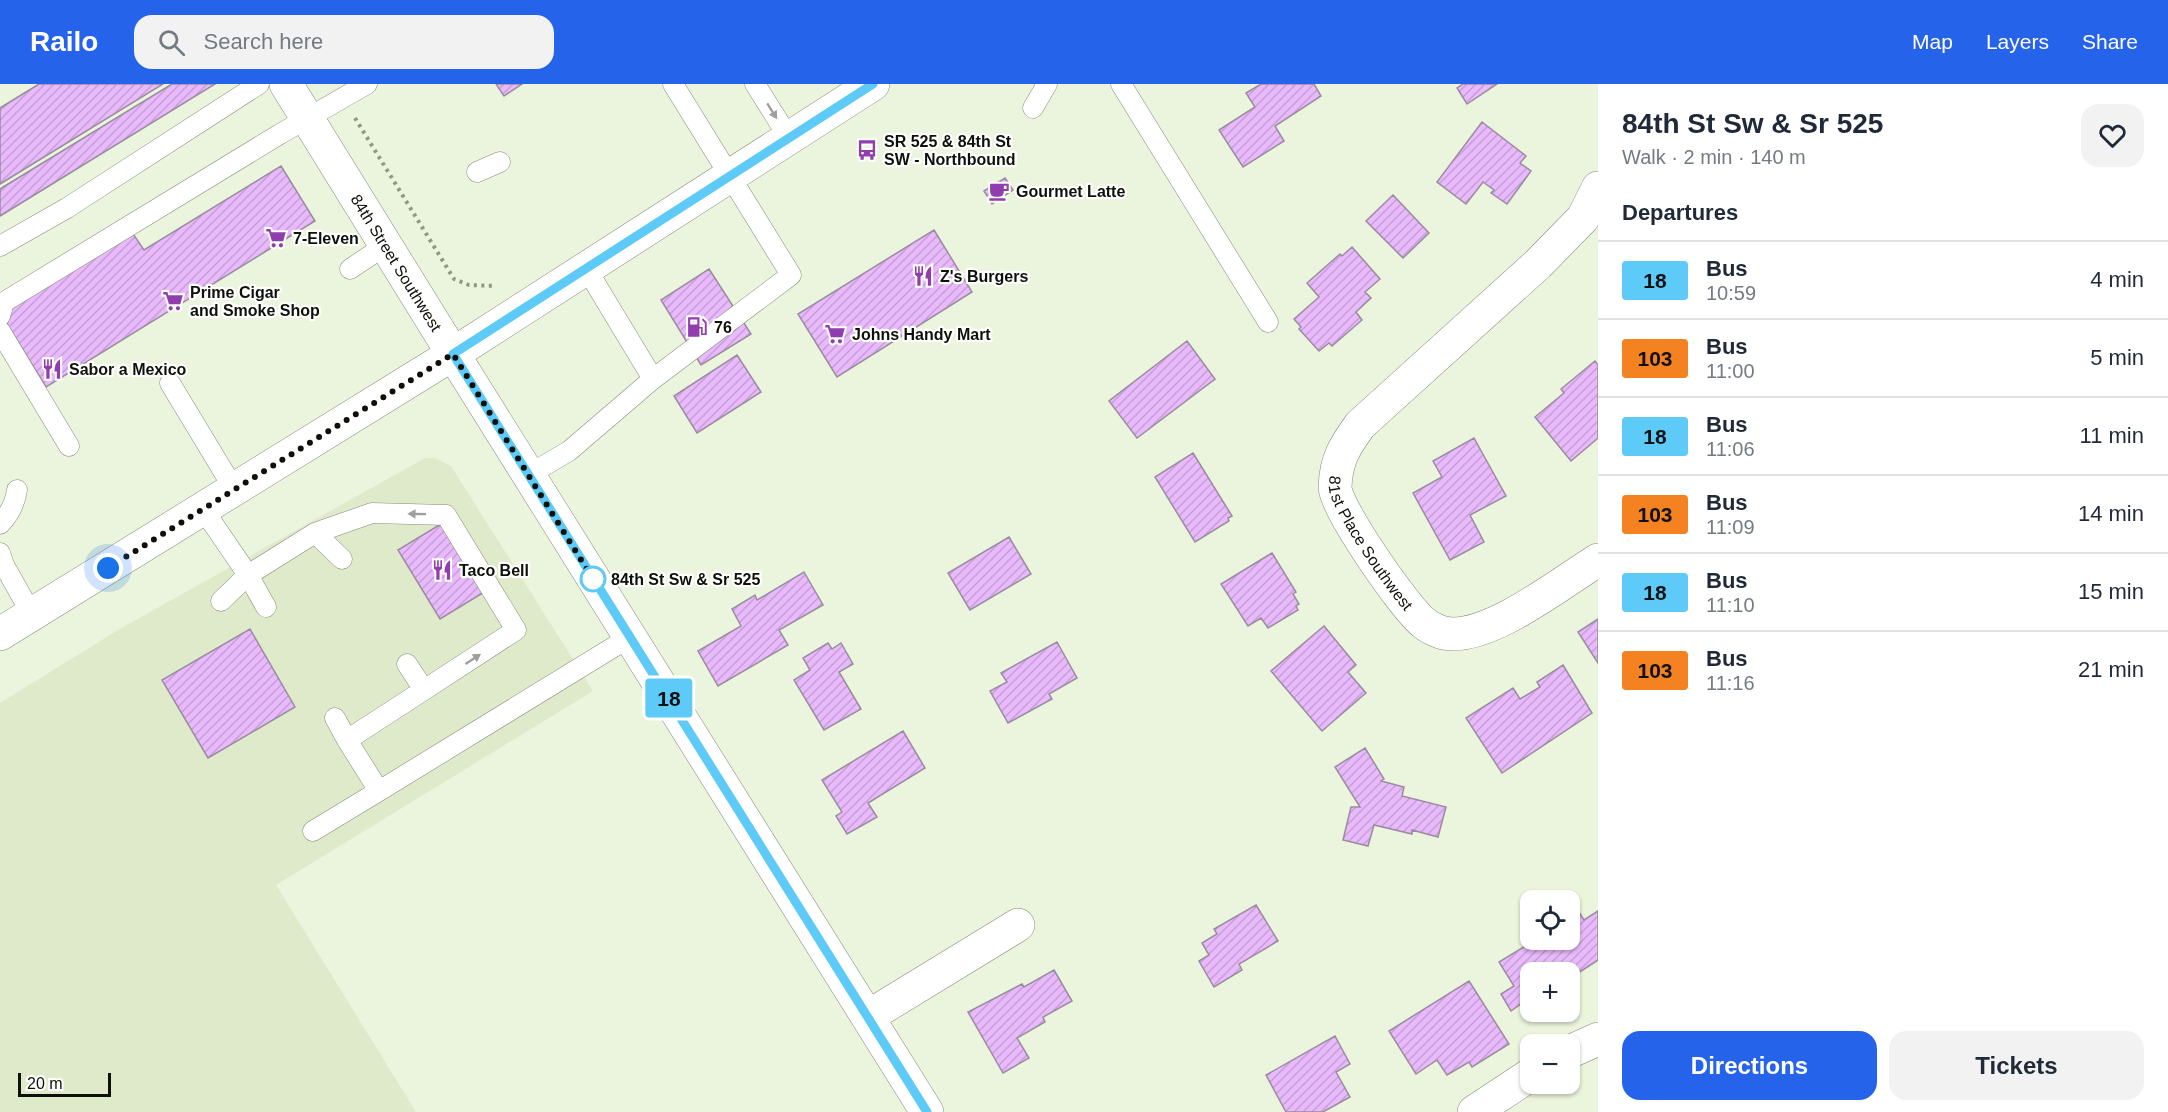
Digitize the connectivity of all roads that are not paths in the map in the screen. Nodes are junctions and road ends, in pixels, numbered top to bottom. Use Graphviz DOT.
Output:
graph roads {
  1 [pos="259,84"];
  2 [pos="286,84"];
  3 [pos="367,84"];
  4 [pos="674,84"];
  5 [pos="754,84"];
  6 [pos="1047,84"];
  7 [pos="1121,84"];
  8 [pos="855,89"];
  9 [pos="1033,108"];
  10 [pos="307,118"];
  11 [pos="789,138"];
  12 [pos="500,162"];
  13 [pos="477,172"];
  14 [pos="730,176"];
  15 [pos="1598,188"];
  16 [pos="386,245"];
  17 [pos="0,246"];
  18 [pos="586,268"];
  19 [pos="350,269"];
  20 [pos="0,316"];
  21 [pos="1268,322"];
  22 [pos="0,331"];
  23 [pos="453,354"];
  24 [pos="653,379"];
  25 [pos="170,383"];
  26 [pos="69,446"];
  27 [pos="528,475"];
  28 [pos="234,489"];
  29 [pos="17,490"];
  30 [pos="203,509"];
  31 [pos="0,524"];
  32 [pos="315,533"];
  33 [pos="0,553"];
  34 [pos="342,559"];
  35 [pos="1598,560"];
  36 [pos="249,575"];
  37 [pos="221,601"];
  38 [pos="266,607"];
  39 [pos="32,615"];
  40 [pos="0,634"];
  41 [pos="630,637"];
  42 [pos="407,663"];
  43 [pos="424,690"];
  44 [pos="335,718"];
  45 [pos="347,740"];
  46 [pos="379,791"];
  47 [pos="313,831"];
  48 [pos="1017,925"];
  49 [pos="869,1016"];
  50 [pos="1598,1040"];
  51 [pos="1580,1047"];
  52 [pos="1520,1082"];
  53 [pos="927,1112"];
  54 [pos="1474,1112"];
  1 -- 17 [label="lane"];
  2 -- 10 [label="main road, 84th Street Southwest"];
  3 -- 10 [label="lane"];
  4 -- 14 [label="lane"];
  5 -- 11 [label="lane, one-way"];
  6 -- 9 [label="lane"];
  7 -- 21 [label="lane"];
  8 -- 11 [label="main road"];
  10 -- 16 [label="main road, 84th Street Southwest"];
  10 -- 20 [label="lane"];
  11 -- 14 [label="main road"];
  12 -- 13 [label="lane"];
  14 -- 18 [label="main road"];
  14 -- 24 [label="lane"];
  15 -- 35 [label="main road, 81st Place Southwest"];
  16 -- 19 [label="lane"];
  16 -- 23 [label="main road, 84th Street Southwest"];
  18 -- 23 [label="main road"];
  18 -- 24 [label="lane"];
  22 -- 26 [label="lane"];
  23 -- 27 [label="main road, 84th Street Southwest"];
  23 -- 28 [label="main road"];
  24 -- 27 [label="lane"];
  25 -- 28 [label="lane"];
  27 -- 41 [label="main road, 84th Street Southwest"];
  28 -- 30 [label="main road"];
  29 -- 31 [label="lane"];
  30 -- 36 [label="lane"];
  30 -- 39 [label="main road"];
  32 -- 34 [label="lane"];
  32 -- 36 [label="lane"];
  43 -- 32 [label="lane, one-way"];
  33 -- 39 [label="lane"];
  36 -- 37 [label="lane"];
  36 -- 38 [label="lane"];
  39 -- 40 [label="main road"];
  41 -- 46 [label="lane"];
  41 -- 49 [label="main road, 84th Street Southwest"];
  42 -- 43 [label="lane"];
  43 -- 45 [label="lane"];
  44 -- 45 [label="lane"];
  45 -- 46 [label="lane"];
  46 -- 47 [label="lane"];
  48 -- 49 [label="main road"];
  49 -- 53 [label="main road, 84th Street Southwest"];
  50 -- 51 [label="main road"];
  52 -- 54 [label="main road"];
}
